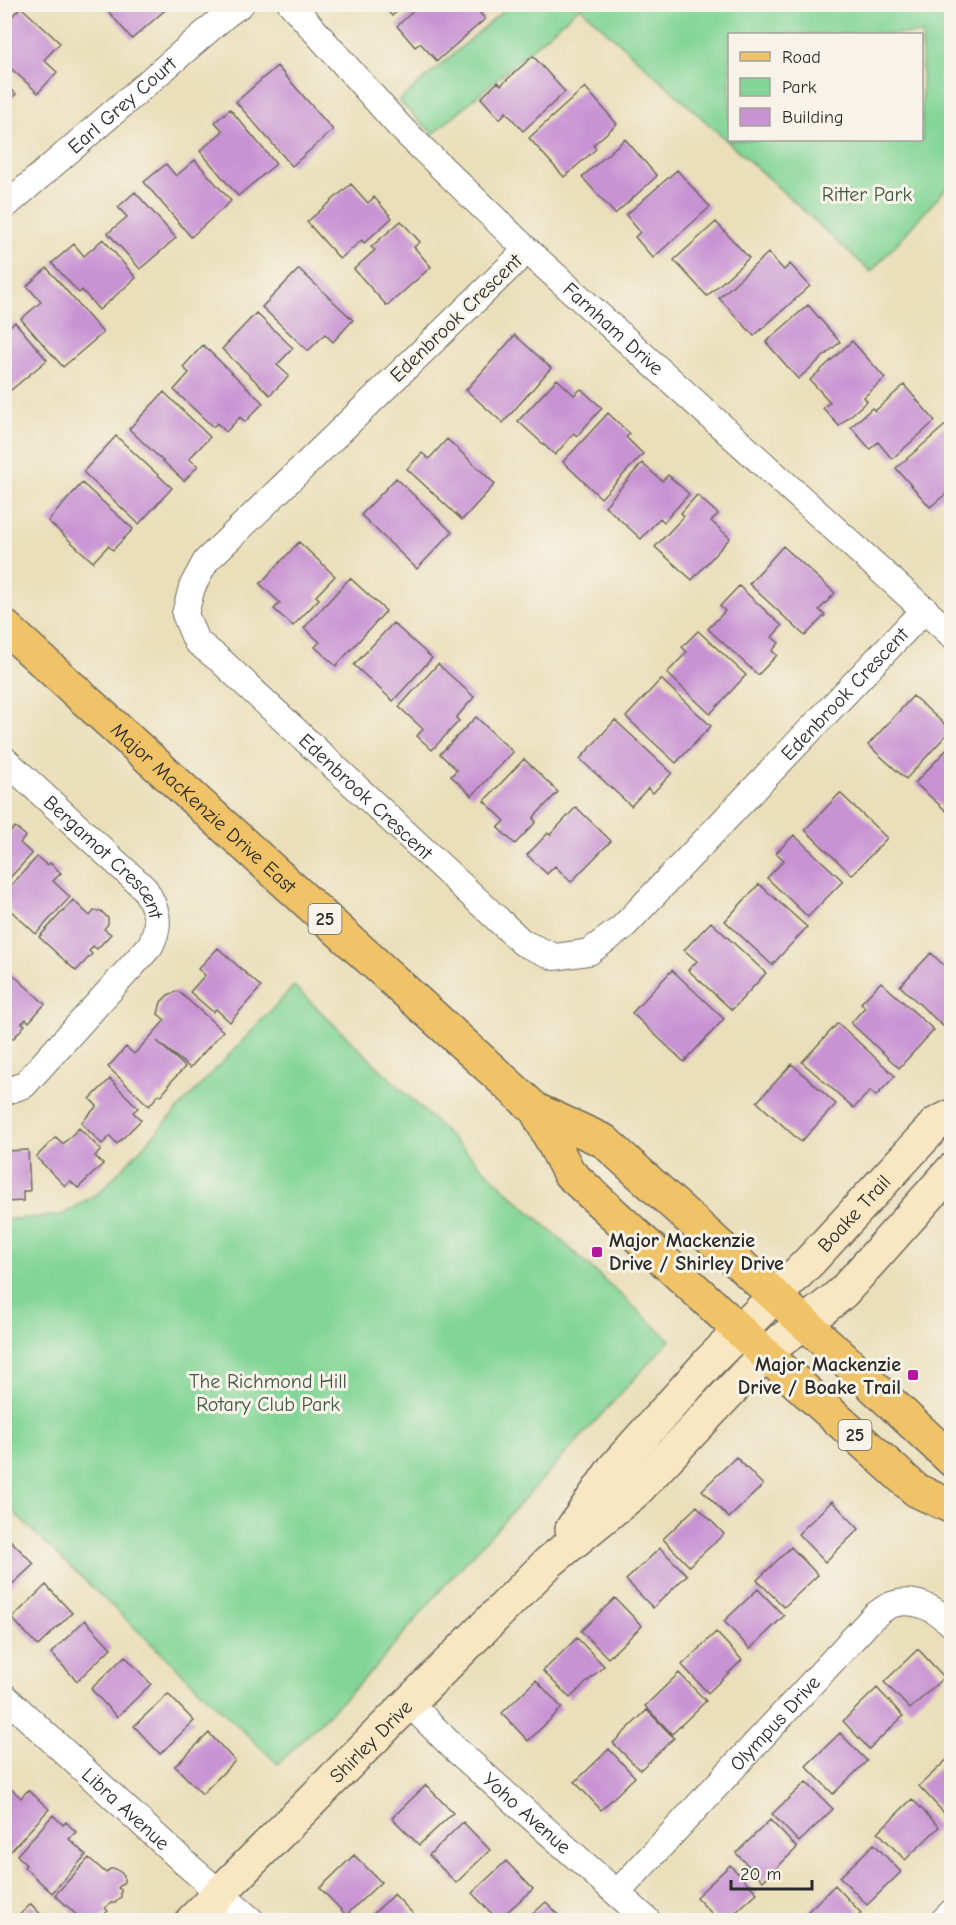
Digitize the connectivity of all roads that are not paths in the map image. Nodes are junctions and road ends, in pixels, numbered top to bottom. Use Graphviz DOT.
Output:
graph roads {
  1 [pos="241,4"];
  2 [pos="291,4"];
  3 [pos="4,207"];
  4 [pos="527,250"];
  5 [pos="925,609"];
  6 [pos="4,626"];
  7 [pos="951,635"];
  8 [pos="4,759"];
  9 [pos="4,1092"];
  10 [pos="536,1110"];
  11 [pos="951,1116"];
  12 [pos="951,1170"];
  13 [pos="757,1313"];
  14 [pos="784,1338"];
  15 [pos="951,1460"];
  16 [pos="951,1507"];
  17 [pos="549,1562"];
  18 [pos="951,1624"];
  19 [pos="4,1696"];
  20 [pos="410,1704"];
  21 [pos="617,1893"];
  22 [pos="220,1894"];
  23 [pos="951,1912"];
  24 [pos="193,1920"];
  25 [pos="251,1920"];
  26 [pos="646,1920"];
  27 [pos="944,1920"];
  1 -- 3 [label="street, Earl Grey Court"];
  2 -- 4 [label="street, Farnham Drive"];
  4 -- 5 [label="street, Farnham Drive"];
  4 -- 5 [label="street, Edenbrook Crescent"];
  5 -- 7 [label="street, Farnham Drive"];
  6 -- 10 [label="main road, Major MacKenzie Drive East / 25"];
  8 -- 9 [label="street, Bergamot Crescent"];
  10 -- 13 [label="main road, Major MacKenzie Drive East / 25"];
  10 -- 13 [label="main road, Major MacKenzie Drive East / 25"];
  11 -- 13 [label="street, Boake Trail"];
  12 -- 14 [label="street"];
  13 -- 14 [label="main road, Major MacKenzie Drive East / 25"];
  13 -- 14 [label="main road, Major MacKenzie Drive East / 25"];
  13 -- 17 [label="street, Shirley Drive"];
  14 -- 15 [label="main road, Major MacKenzie Drive East / 25"];
  14 -- 16 [label="main road, Major MacKenzie Drive East / 25"];
  14 -- 17 [label="street, Shirley Drive"];
  17 -- 20 [label="street, Shirley Drive"];
  18 -- 21 [label="street, Olympus Drive"];
  19 -- 22 [label="street, Libra Avenue"];
  20 -- 21 [label="street, Yoho Avenue"];
  20 -- 22 [label="street, Shirley Drive"];
  21 -- 26 [label="street, Yoho Avenue"];
  22 -- 24 [label="street, Shirley Drive"];
  22 -- 25 [label="street, Libra Avenue"];
  23 -- 27 [label="street"];
}
